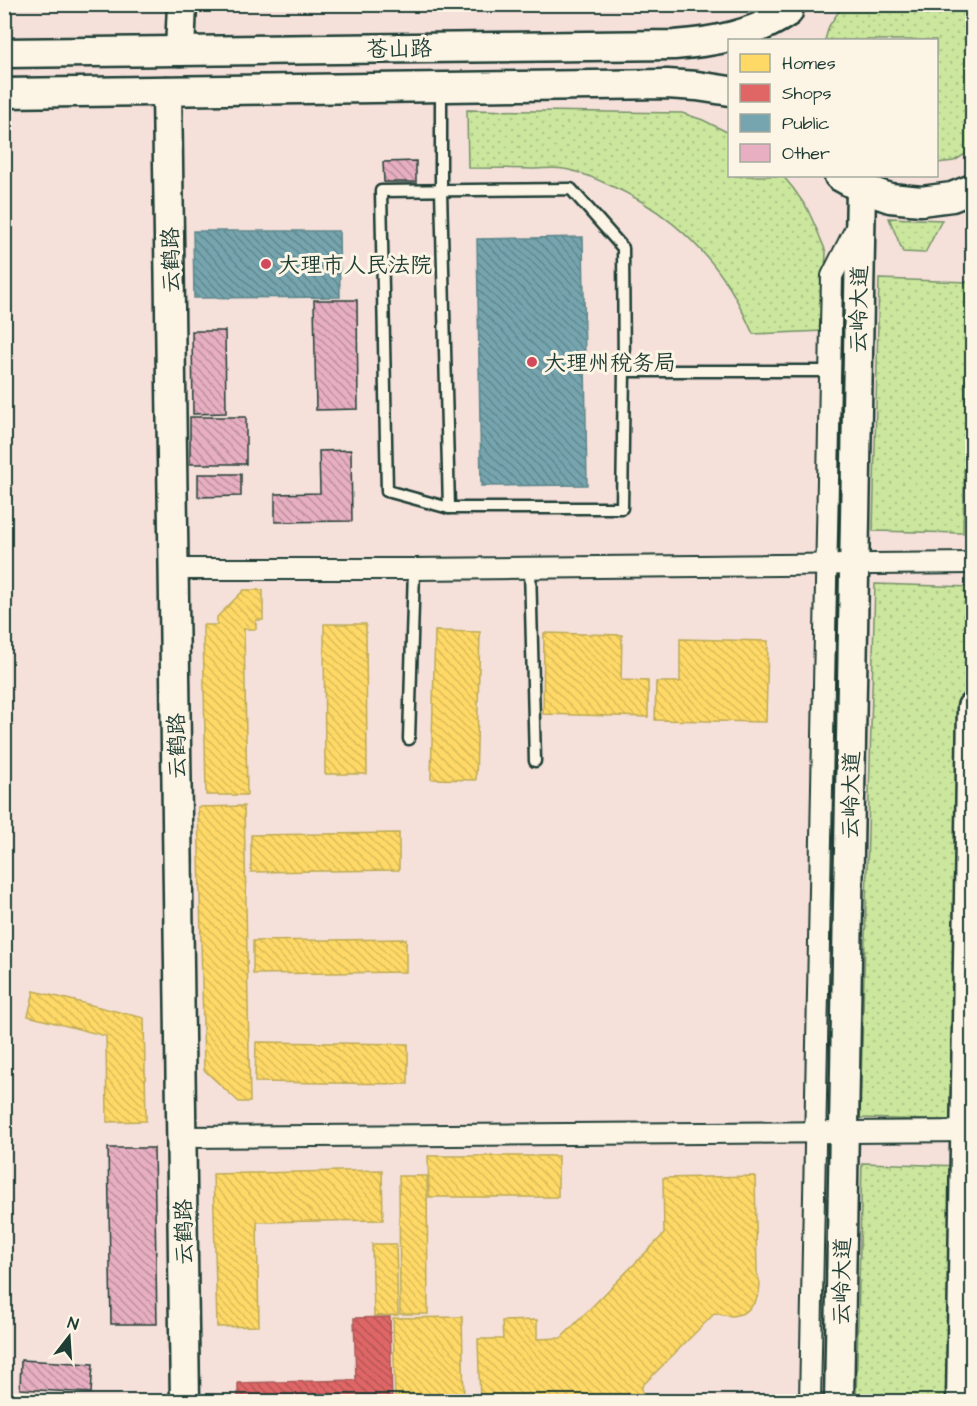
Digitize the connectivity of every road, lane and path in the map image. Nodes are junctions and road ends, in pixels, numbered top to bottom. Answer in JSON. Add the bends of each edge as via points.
{"nodes":[{"id":1,"x":182,"y":4,"type":"edge"},
{"id":2,"x":789,"y":8,"type":"edge"},
{"id":3,"x":782,"y":39,"type":"edge"},
{"id":4,"x":180,"y":51,"type":"junction"},
{"id":5,"x":4,"y":53,"type":"edge"},
{"id":6,"x":441,"y":86,"type":"junction"},
{"id":7,"x":167,"y":91,"type":"junction"},
{"id":8,"x":728,"y":91,"type":"edge"},
{"id":9,"x":4,"y":93,"type":"edge"},
{"id":10,"x":850,"y":182,"type":"edge"},
{"id":11,"x":972,"y":189,"type":"edge"},
{"id":12,"x":441,"y":190,"type":"junction"},
{"id":13,"x":860,"y":221,"type":"junction"},
{"id":14,"x":624,"y":371,"type":"junction"},
{"id":15,"x":830,"y":371,"type":"junction"},
{"id":16,"x":449,"y":508,"type":"junction"},
{"id":17,"x":972,"y":563,"type":"edge"},
{"id":18,"x":840,"y":565,"type":"junction"},
{"id":19,"x":530,"y":568,"type":"junction"},
{"id":20,"x":174,"y":569,"type":"junction"},
{"id":21,"x":414,"y":569,"type":"junction"},
{"id":22,"x":972,"y":707,"type":"edge"},
{"id":23,"x":409,"y":739,"type":"dead end"},
{"id":24,"x":535,"y":761,"type":"dead end"},
{"id":25,"x":969,"y":1131,"type":"edge"},
{"id":26,"x":843,"y":1132,"type":"junction"},
{"id":27,"x":816,"y":1133,"type":"junction"},
{"id":28,"x":182,"y":1137,"type":"junction"},
{"id":29,"x":185,"y":1401,"type":"edge"},
{"id":30,"x":810,"y":1401,"type":"edge"},
{"id":31,"x":838,"y":1401,"type":"edge"},
{"id":32,"x":961,"y":1401,"type":"edge"}],
"edges":[{"from":1,"to":4,"type":"street"},
{"from":2,"to":3,"type":"street"},
{"from":2,"to":4,"type":"street","name":"苍山路","via":[[768,24],[740,35],[674,45]]},
{"from":4,"to":5,"type":"street","name":"苍山路"},
{"from":6,"to":7,"type":"street","name":"苍山路"},
{"from":6,"to":8,"type":"street","name":"苍山路","via":[[675,84]]},
{"from":6,"to":12,"type":"lane"},
{"from":7,"to":9,"type":"street","name":"苍山路"},
{"from":7,"to":20,"type":"street","name":"云鹤路"},
{"from":10,"to":11,"type":"street","via":[[890,198],[921,201],[952,197]]},
{"from":10,"to":13,"type":"street","name":"云岭大道"},
{"from":12,"to":14,"type":"lane","via":[[571,189],[623,248]]},
{"from":12,"to":16,"type":"lane"},
{"from":12,"to":16,"type":"lane","via":[[381,191],[387,491]]},
{"from":13,"to":15,"type":"street","via":[[832,276]]},
{"from":13,"to":18,"type":"street","name":"云岭大道"},
{"from":14,"to":15,"type":"lane"},
{"from":14,"to":16,"type":"lane","via":[[622,508]]},
{"from":15,"to":18,"type":"street"},
{"from":17,"to":18,"type":"street"},
{"from":18,"to":19,"type":"street"},
{"from":18,"to":26,"type":"street","name":"云岭大道"},
{"from":18,"to":27,"type":"street"},
{"from":19,"to":21,"type":"street"},
{"from":19,"to":24,"type":"lane"},
{"from":20,"to":21,"type":"street"},
{"from":20,"to":28,"type":"street","name":"云鹤路"},
{"from":21,"to":23,"type":"lane"},
{"from":22,"to":25,"type":"street"},
{"from":25,"to":26,"type":"street"},
{"from":25,"to":32,"type":"street"},
{"from":26,"to":27,"type":"street"},
{"from":26,"to":31,"type":"street","name":"云岭大道"},
{"from":27,"to":28,"type":"street"},
{"from":27,"to":30,"type":"street"},
{"from":28,"to":29,"type":"street","name":"云鹤路"}]}
